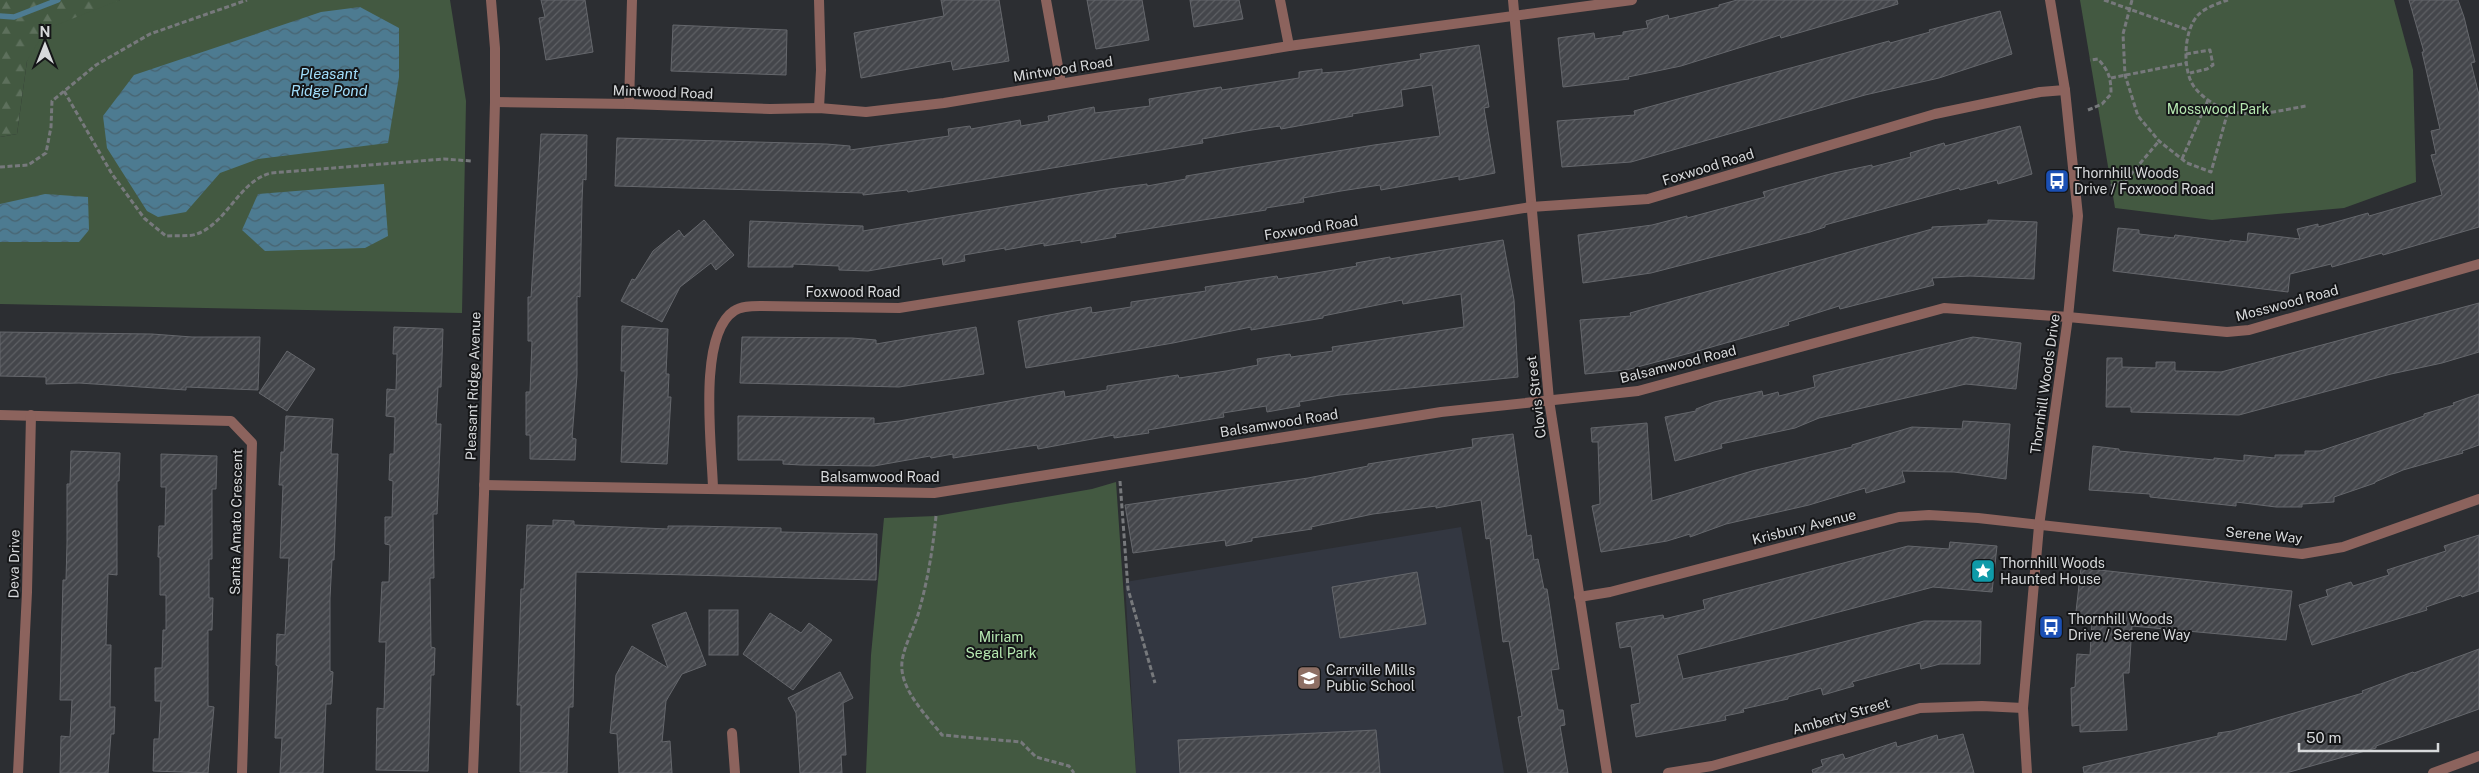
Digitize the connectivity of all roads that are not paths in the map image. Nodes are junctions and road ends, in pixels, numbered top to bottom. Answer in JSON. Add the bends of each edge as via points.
{"nodes":[{"id":1,"x":491,"y":0,"type":"edge"},
{"id":2,"x":632,"y":0,"type":"edge"},
{"id":3,"x":819,"y":0,"type":"edge"},
{"id":4,"x":1046,"y":0,"type":"edge"},
{"id":5,"x":1280,"y":0,"type":"edge"},
{"id":6,"x":1513,"y":0,"type":"edge"},
{"id":7,"x":1632,"y":0,"type":"edge"},
{"id":8,"x":2050,"y":0,"type":"edge"},
{"id":9,"x":1515,"y":16,"type":"junction"},
{"id":10,"x":1289,"y":46,"type":"junction"},
{"id":11,"x":1061,"y":83,"type":"junction"},
{"id":12,"x":2065,"y":90,"type":"junction"},
{"id":13,"x":495,"y":102,"type":"junction"},
{"id":14,"x":629,"y":104,"type":"junction"},
{"id":15,"x":819,"y":108,"type":"junction"},
{"id":16,"x":1530,"y":207,"type":"junction"},
{"id":17,"x":2479,"y":264,"type":"edge"},
{"id":18,"x":2068,"y":317,"type":"junction"},
{"id":19,"x":1549,"y":400,"type":"junction"},
{"id":20,"x":0,"y":415,"type":"edge"},
{"id":21,"x":31,"y":415,"type":"junction"},
{"id":22,"x":484,"y":484,"type":"junction"},
{"id":23,"x":712,"y":488,"type":"junction"},
{"id":24,"x":2479,"y":499,"type":"edge"},
{"id":25,"x":2039,"y":526,"type":"junction"},
{"id":26,"x":1579,"y":597,"type":"junction"},
{"id":27,"x":2024,"y":708,"type":"junction"},
{"id":28,"x":732,"y":733,"type":"dead end"},
{"id":29,"x":2479,"y":756,"type":"edge"},
{"id":30,"x":18,"y":773,"type":"edge"},
{"id":31,"x":242,"y":773,"type":"edge"},
{"id":32,"x":473,"y":773,"type":"edge"},
{"id":33,"x":736,"y":773,"type":"edge"},
{"id":34,"x":1607,"y":773,"type":"edge"},
{"id":35,"x":1668,"y":773,"type":"edge"},
{"id":36,"x":2027,"y":773,"type":"edge"},
{"id":37,"x":2433,"y":773,"type":"edge"}],
"edges":[{"from":1,"to":13,"type":"street","name":"Pleasant Ridge Avenue"},
{"from":2,"to":14,"type":"street"},
{"from":3,"to":15,"type":"street"},
{"from":4,"to":11,"type":"street"},
{"from":5,"to":10,"type":"street"},
{"from":6,"to":9,"type":"street","name":"Clovis Street"},
{"from":7,"to":9,"type":"street","name":"Mintwood Road"},
{"from":8,"to":12,"type":"street","name":"Thornhill Woods Drive"},
{"from":9,"to":10,"type":"street","name":"Mintwood Road"},
{"from":9,"to":16,"type":"street","name":"Clovis Street"},
{"from":10,"to":11,"type":"street","name":"Mintwood Road"},
{"from":11,"to":15,"type":"street","name":"Mintwood Road","via":[[875,111]]},
{"from":12,"to":16,"type":"street","name":"Foxwood Road","via":[[2040,92],[1935,114],[1648,199]]},
{"from":12,"to":18,"type":"street","name":"Thornhill Woods Drive","via":[[2078,216]]},
{"from":13,"to":14,"type":"street","name":"Mintwood Road"},
{"from":13,"to":22,"type":"street","name":"Pleasant Ridge Avenue"},
{"from":14,"to":15,"type":"street","name":"Mintwood Road"},
{"from":16,"to":19,"type":"street","name":"Clovis Street"},
{"from":16,"to":23,"type":"street","name":"Foxwood Road","via":[[899,308],[740,308],[722,323],[712,354]]},
{"from":17,"to":18,"type":"street","name":"Mosswood Road","via":[[2249,330],[2227,332]]},
{"from":18,"to":19,"type":"street","name":"Balsamwood Road","via":[[1944,308],[1638,391]]},
{"from":18,"to":25,"type":"street","name":"Thornhill Woods Drive"},
{"from":19,"to":23,"type":"street","name":"Balsamwood Road","via":[[1441,412],[934,492]]},
{"from":19,"to":26,"type":"street","name":"Clovis Street"},
{"from":20,"to":21,"type":"street","name":"Santa Amato Crescent"},
{"from":21,"to":30,"type":"street","name":"Deva Drive"},
{"from":21,"to":31,"type":"street","name":"Santa Amato Crescent","via":[[231,421],[252,443]]},
{"from":22,"to":23,"type":"street","name":"Balsamwood Road"},
{"from":22,"to":32,"type":"street","name":"Pleasant Ridge Avenue"},
{"from":24,"to":25,"type":"street","name":"Serene Way","via":[[2342,547],[2302,554]]},
{"from":25,"to":26,"type":"street","name":"Krisbury Avenue","via":[[1978,518],[1899,517],[1610,592]]},
{"from":25,"to":27,"type":"street","name":"Thornhill Woods Drive"},
{"from":26,"to":34,"type":"street","name":"Clovis Street"},
{"from":27,"to":35,"type":"street","name":"Amberty Street","via":[[1920,708],[1712,766]]},
{"from":27,"to":36,"type":"street","name":"Thornhill Woods Drive"},
{"from":28,"to":33,"type":"street"},
{"from":29,"to":37,"type":"street"}]}
